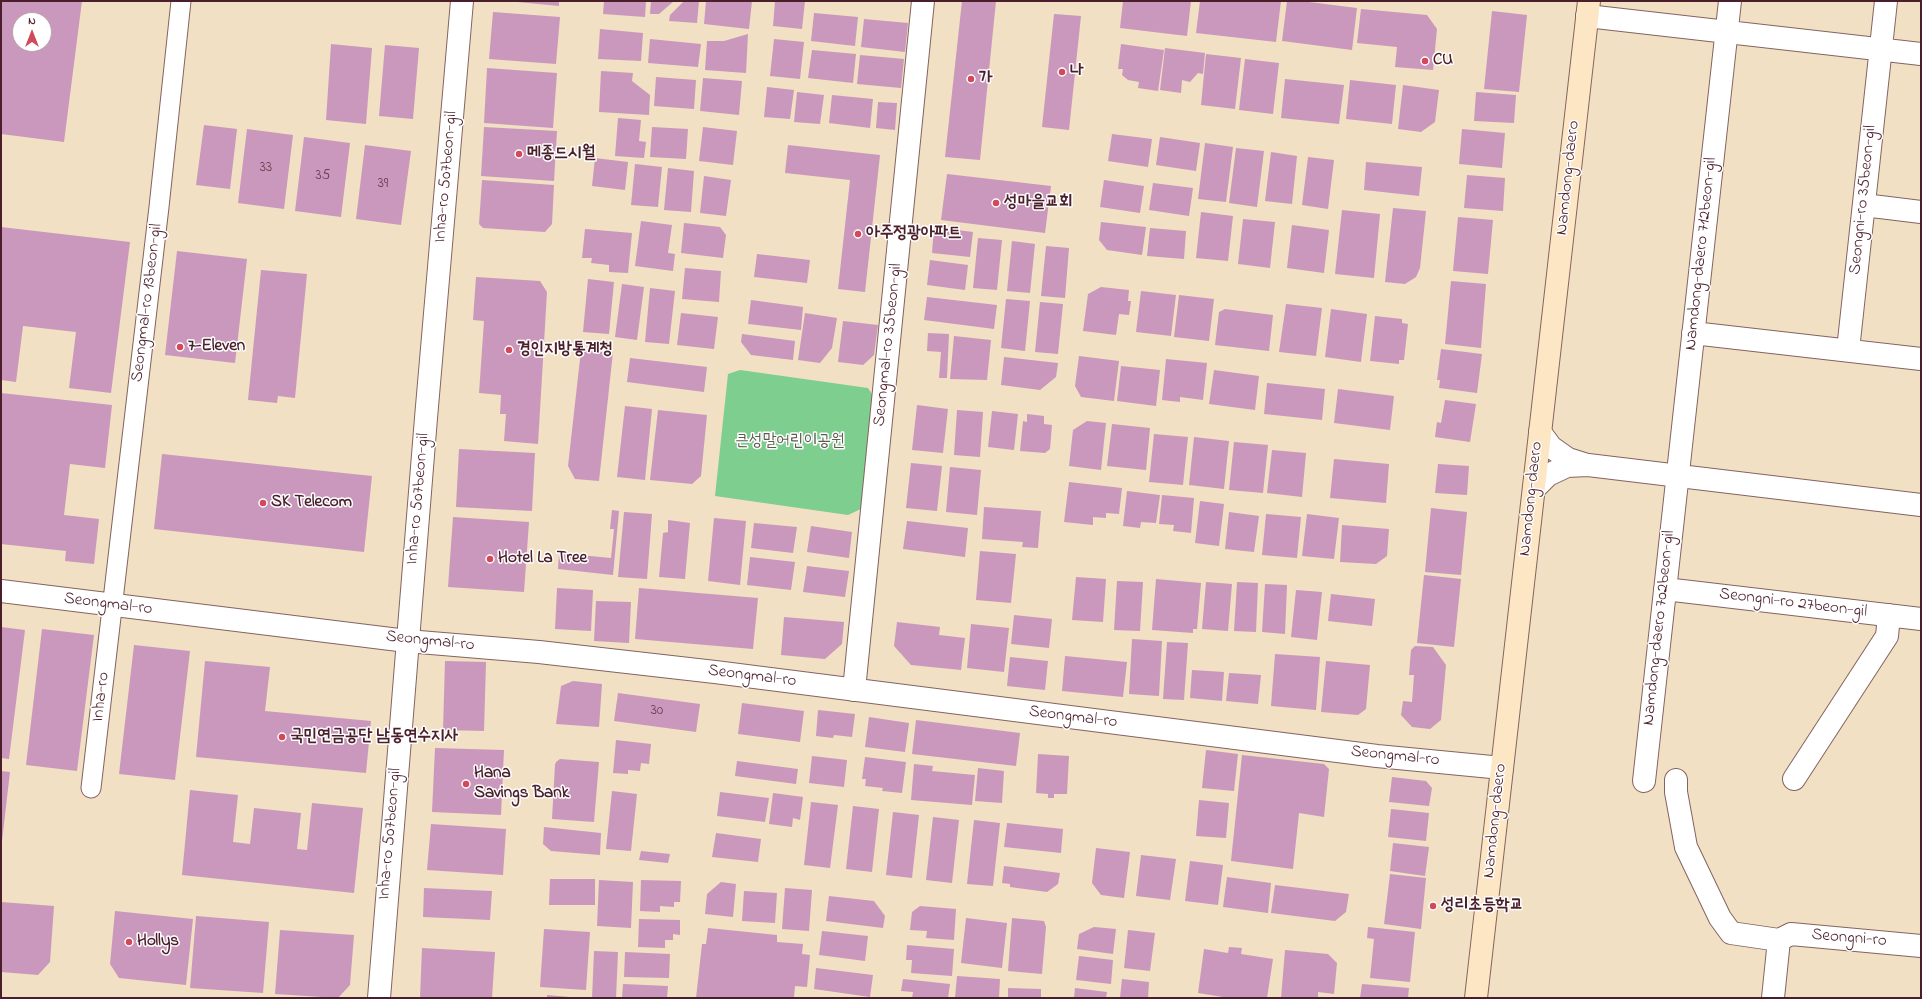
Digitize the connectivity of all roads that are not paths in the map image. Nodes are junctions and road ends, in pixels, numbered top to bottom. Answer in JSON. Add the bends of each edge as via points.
{"nodes":[{"id":1,"x":181,"y":1,"type":"edge"},
{"id":2,"x":462,"y":1,"type":"edge"},
{"id":3,"x":923,"y":1,"type":"edge"},
{"id":4,"x":1730,"y":1,"type":"edge"},
{"id":5,"x":1886,"y":1,"type":"edge"},
{"id":6,"x":1588,"y":9,"type":"edge"},
{"id":7,"x":1726,"y":32,"type":"junction"},
{"id":8,"x":1880,"y":50,"type":"junction"},
{"id":9,"x":1921,"y":54,"type":"edge"},
{"id":10,"x":1864,"y":205,"type":"junction"},
{"id":11,"x":1921,"y":212,"type":"edge"},
{"id":12,"x":1693,"y":333,"type":"junction"},
{"id":13,"x":1848,"y":350,"type":"junction"},
{"id":14,"x":1921,"y":358,"type":"edge"},
{"id":15,"x":1540,"y":432,"type":"junction"},
{"id":16,"x":1588,"y":465,"type":"junction"},
{"id":17,"x":1677,"y":476,"type":"junction"},
{"id":18,"x":1534,"y":489,"type":"junction"},
{"id":19,"x":1921,"y":505,"type":"edge"},
{"id":20,"x":1665,"y":589,"type":"junction"},
{"id":21,"x":1,"y":592,"type":"edge"},
{"id":22,"x":113,"y":605,"type":"junction"},
{"id":23,"x":1889,"y":615,"type":"junction"},
{"id":24,"x":1921,"y":619,"type":"edge"},
{"id":25,"x":408,"y":641,"type":"junction"},
{"id":26,"x":854,"y":690,"type":"junction"},
{"id":27,"x":1502,"y":768,"type":"junction"},
{"id":28,"x":1794,"y":779,"type":"dead end"},
{"id":29,"x":1644,"y":780,"type":"dead end"},
{"id":30,"x":1676,"y":780,"type":"dead end"},
{"id":31,"x":91,"y":788,"type":"dead end"},
{"id":32,"x":1779,"y":940,"type":"junction"},
{"id":33,"x":1921,"y":946,"type":"edge"},
{"id":34,"x":380,"y":998,"type":"edge"},
{"id":35,"x":1476,"y":998,"type":"edge"},
{"id":36,"x":1773,"y":998,"type":"edge"}],
"edges":[{"from":1,"to":22,"type":"street","name":"Seongmal-ro 13beon-gil"},
{"from":2,"to":25,"type":"street","name":"Inha-ro 507beon-gil"},
{"from":3,"to":26,"type":"street","name":"Seongmal-ro 35beon-gil"},
{"from":4,"to":7,"type":"street","name":"Namdong-daero 712beon-gil"},
{"from":5,"to":8,"type":"street","name":"Seongni-ro 35beon-gil"},
{"from":6,"to":7,"type":"street"},
{"from":6,"to":15,"type":"main road","name":"Namdong-daero"},
{"from":7,"to":8,"type":"street"},
{"from":7,"to":12,"type":"street","name":"Namdong-daero 712beon-gil"},
{"from":8,"to":9,"type":"street"},
{"from":8,"to":10,"type":"street","name":"Seongni-ro 35beon-gil"},
{"from":10,"to":11,"type":"street"},
{"from":10,"to":13,"type":"street","name":"Seongni-ro 35beon-gil"},
{"from":12,"to":13,"type":"street"},
{"from":12,"to":17,"type":"street","name":"Namdong-daero 712beon-gil"},
{"from":13,"to":14,"type":"street"},
{"from":15,"to":16,"type":"street","via":[[1551,448],[1568,459]]},
{"from":15,"to":18,"type":"main road","name":"Namdong-daero"},
{"from":16,"to":17,"type":"street"},
{"from":16,"to":18,"type":"street","via":[[1567,466],[1548,475]]},
{"from":17,"to":19,"type":"street"},
{"from":17,"to":20,"type":"street","name":"Namdong-daero 702beon-gil"},
{"from":18,"to":27,"type":"main road","name":"Namdong-daero"},
{"from":20,"to":23,"type":"street","name":"Seongni-ro 27beon-gil"},
{"from":20,"to":29,"type":"street","name":"Namdong-daero 702beon-gil"},
{"from":21,"to":22,"type":"street","name":"Seongmal-ro"},
{"from":22,"to":25,"type":"street","name":"Seongmal-ro"},
{"from":22,"to":31,"type":"street","name":"Inha-ro"},
{"from":23,"to":24,"type":"street","name":"Seongni-ro 27beon-gil"},
{"from":23,"to":28,"type":"street","via":[[1887,636]]},
{"from":25,"to":26,"type":"street","name":"Seongmal-ro","via":[[608,660]]},
{"from":25,"to":34,"type":"street","name":"Inha-ro 507beon-gil"},
{"from":26,"to":27,"type":"street","name":"Seongmal-ro","via":[[1377,756]]},
{"from":27,"to":35,"type":"main road","name":"Namdong-daero"},
{"from":30,"to":32,"type":"street","via":[[1686,847],[1720,918],[1731,933]]},
{"from":32,"to":33,"type":"street","name":"Seongni-ro","via":[[1791,934]]},
{"from":32,"to":36,"type":"street"}]}
